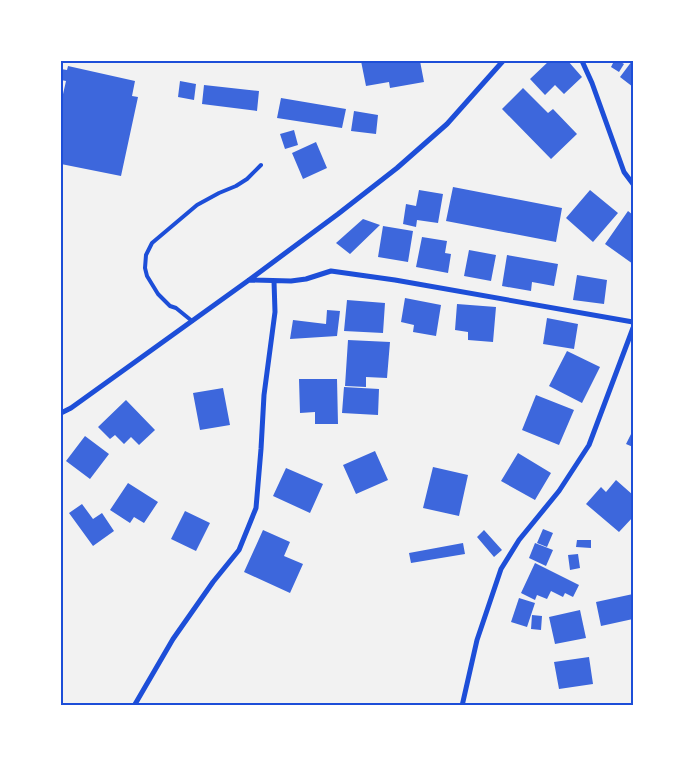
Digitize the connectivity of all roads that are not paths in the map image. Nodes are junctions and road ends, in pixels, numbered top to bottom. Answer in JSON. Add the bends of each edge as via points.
{"nodes":[{"id":1,"x":503,"y":61,"type":"edge"},
{"id":2,"x":582,"y":61,"type":"edge"},
{"id":3,"x":261,"y":165,"type":"dead end"},
{"id":4,"x":633,"y":184,"type":"edge"},
{"id":5,"x":249,"y":280,"type":"junction"},
{"id":6,"x":274,"y":281,"type":"junction"},
{"id":7,"x":192,"y":321,"type":"junction"},
{"id":8,"x":633,"y":322,"type":"edge"},
{"id":9,"x":633,"y":328,"type":"edge"},
{"id":10,"x":61,"y":413,"type":"edge"},
{"id":11,"x":134,"y":706,"type":"edge"},
{"id":12,"x":462,"y":706,"type":"edge"}],
"edges":[{"from":1,"to":5,"type":"street","via":[[448,124],[397,168]]},
{"from":2,"to":4,"type":"street","via":[[624,172]]},
{"from":3,"to":7,"type":"lane","via":[[236,186],[197,205],[152,243],[146,255],[147,276],[158,294]]},
{"from":5,"to":6,"type":"street"},
{"from":5,"to":7,"type":"street"},
{"from":6,"to":8,"type":"street","via":[[306,279],[331,271]]},
{"from":6,"to":11,"type":"street","via":[[275,312],[264,395],[256,508],[239,550],[173,639]]},
{"from":7,"to":10,"type":"street"},
{"from":9,"to":12,"type":"street","via":[[589,445],[501,569],[477,640]]}]}
